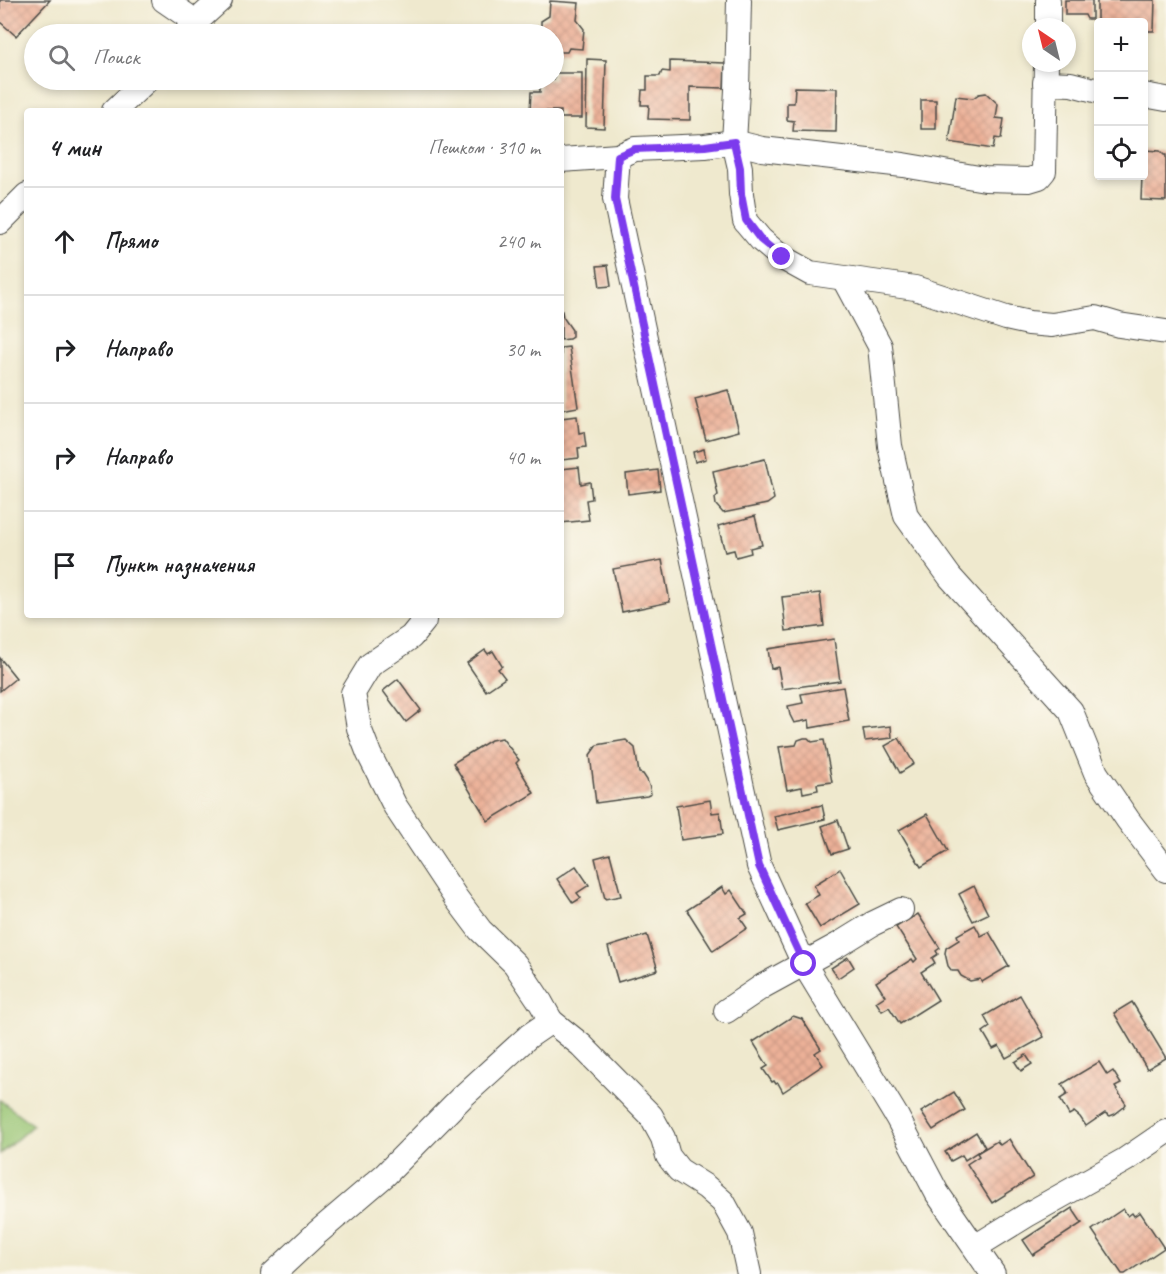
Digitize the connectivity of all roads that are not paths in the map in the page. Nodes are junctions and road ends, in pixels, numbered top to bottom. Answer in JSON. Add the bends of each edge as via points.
{"nodes":[{"id":1,"x":164,"y":0,"type":"edge"},
{"id":2,"x":220,"y":0,"type":"edge"},
{"id":3,"x":739,"y":0,"type":"edge"},
{"id":4,"x":1048,"y":0,"type":"edge"},
{"id":5,"x":1048,"y":18,"type":"edge"},
{"id":6,"x":186,"y":24,"type":"edge"},
{"id":7,"x":194,"y":24,"type":"edge"},
{"id":8,"x":1046,"y":73,"type":"edge"},
{"id":9,"x":136,"y":90,"type":"edge"},
{"id":10,"x":1094,"y":90,"type":"edge"},
{"id":11,"x":1148,"y":96,"type":"edge"},
{"id":12,"x":1166,"y":99,"type":"edge"},
{"id":13,"x":117,"y":108,"type":"edge"},
{"id":14,"x":734,"y":142,"type":"junction"},
{"id":15,"x":618,"y":156,"type":"junction"},
{"id":16,"x":564,"y":160,"type":"edge"},
{"id":17,"x":24,"y":198,"type":"edge"},
{"id":18,"x":0,"y":222,"type":"edge"},
{"id":19,"x":844,"y":279,"type":"junction"},
{"id":20,"x":1166,"y":332,"type":"edge"},
{"id":21,"x":424,"y":618,"type":"edge"},
{"id":22,"x":1166,"y":870,"type":"edge"},
{"id":23,"x":901,"y":910,"type":"dead end"},
{"id":24,"x":804,"y":964,"type":"junction"},
{"id":25,"x":726,"y":1011,"type":"dead end"},
{"id":26,"x":551,"y":1021,"type":"junction"},
{"id":27,"x":1166,"y":1132,"type":"edge"},
{"id":28,"x":975,"y":1247,"type":"junction"},
{"id":29,"x":273,"y":1274,"type":"edge"},
{"id":30,"x":749,"y":1274,"type":"edge"},
{"id":31,"x":993,"y":1274,"type":"edge"}],
"edges":[{"from":1,"to":6,"type":"street"},
{"from":2,"to":7,"type":"street"},
{"from":3,"to":14,"type":"street"},
{"from":4,"to":5,"type":"street"},
{"from":8,"to":10,"type":"street"},
{"from":8,"to":14,"type":"street","via":[[1044,171],[1040,177],[1029,180],[985,179]]},
{"from":9,"to":13,"type":"street"},
{"from":11,"to":12,"type":"street"},
{"from":14,"to":15,"type":"street","via":[[635,149]]},
{"from":14,"to":19,"type":"street","via":[[746,220],[761,240],[810,273]]},
{"from":15,"to":16,"type":"street"},
{"from":15,"to":24,"type":"street","via":[[615,199],[759,866]]},
{"from":17,"to":18,"type":"street"},
{"from":19,"to":20,"type":"street","via":[[915,288],[1029,323],[1052,325],[1095,318]]},
{"from":19,"to":22,"type":"street","via":[[880,346],[890,446],[906,516],[950,577],[1071,711],[1096,773]]},
{"from":21,"to":26,"type":"street","via":[[411,637],[370,665],[353,693],[359,728],[395,806],[456,898],[480,930],[515,964]]},
{"from":23,"to":24,"type":"street"},
{"from":24,"to":25,"type":"street"},
{"from":24,"to":28,"type":"street","via":[[897,1117],[937,1193]]},
{"from":26,"to":29,"type":"street","via":[[529,1036],[385,1175]]},
{"from":26,"to":30,"type":"street","via":[[651,1116],[668,1156],[679,1170],[723,1202],[740,1233]]},
{"from":27,"to":28,"type":"street"},
{"from":28,"to":31,"type":"street"}]}
